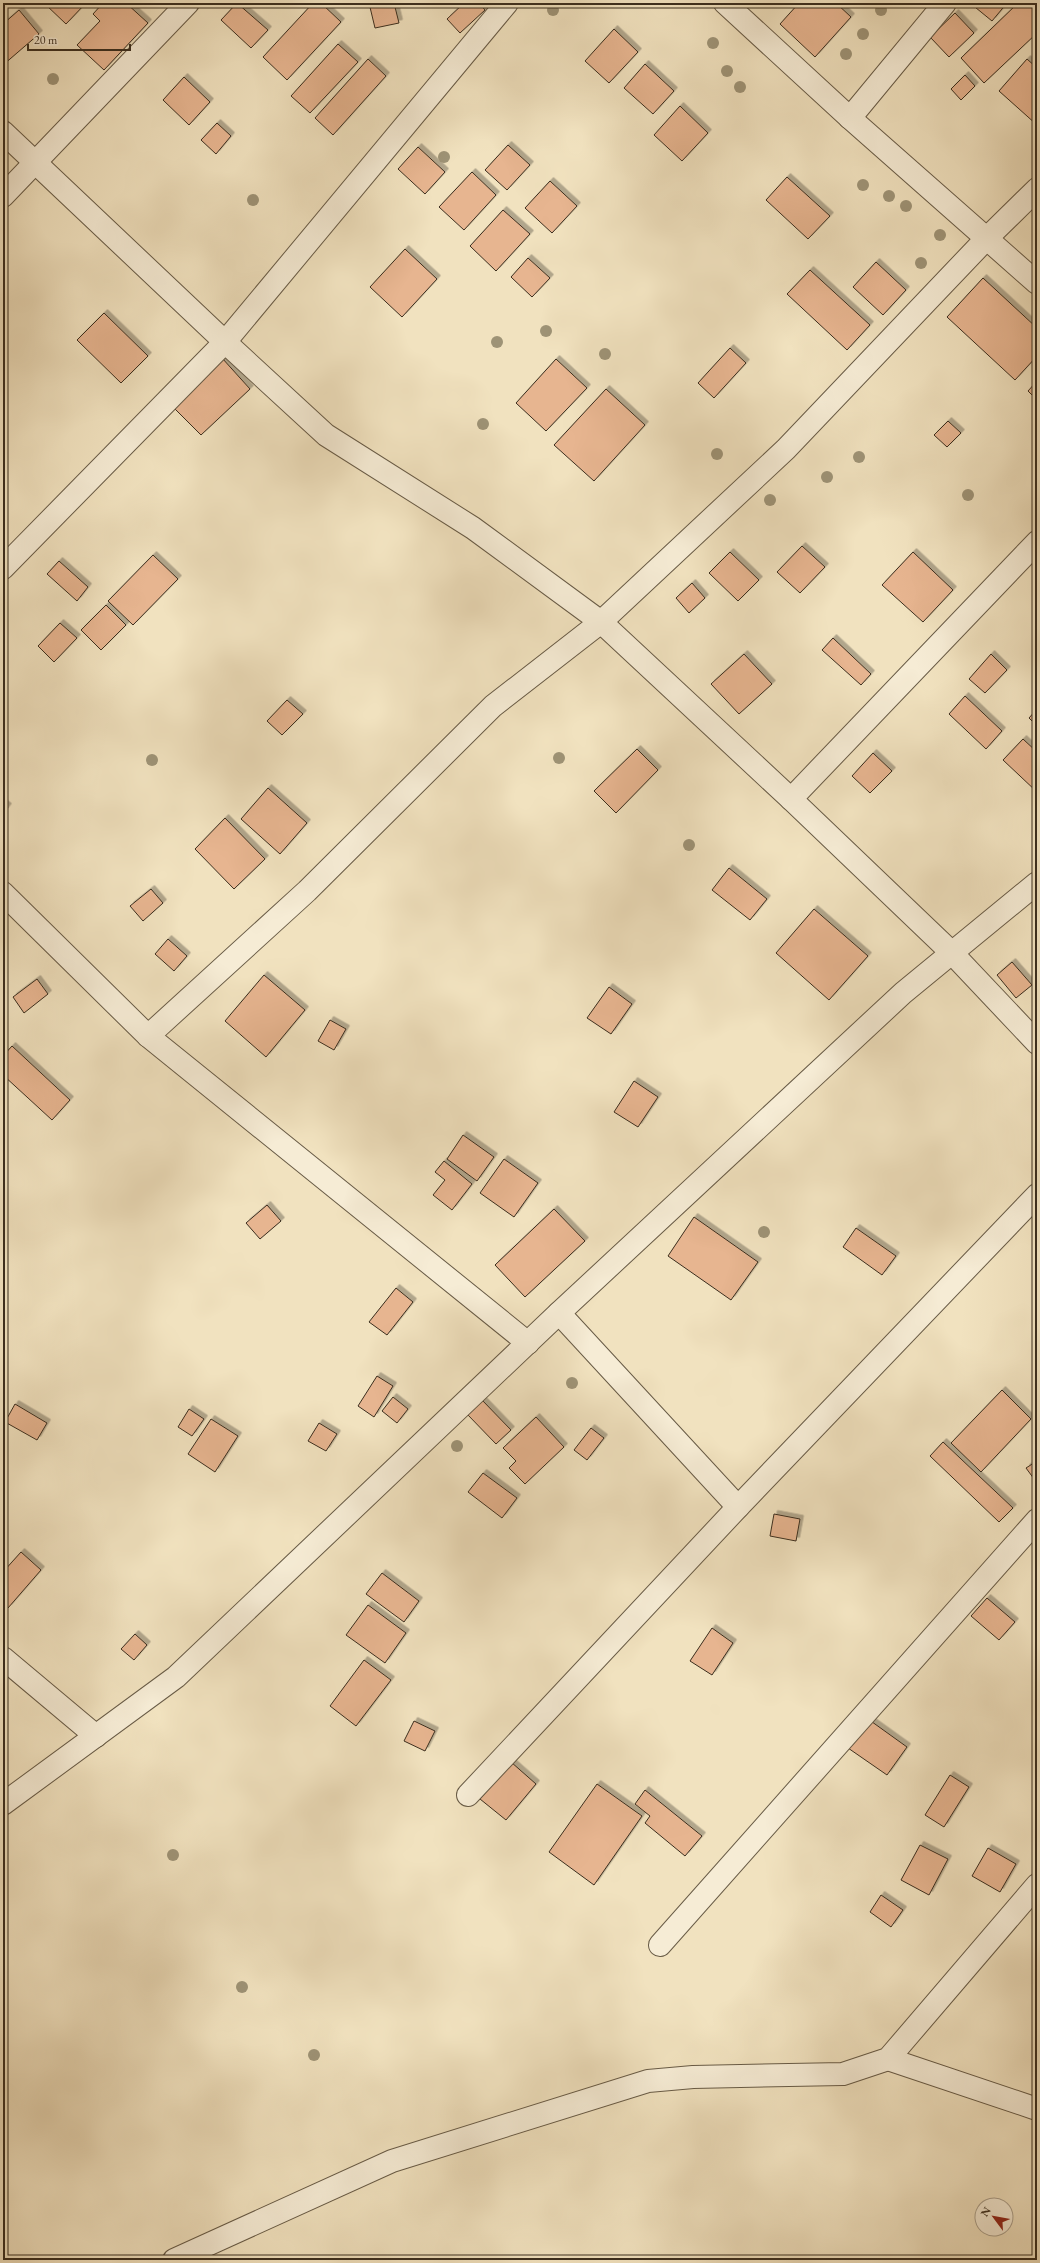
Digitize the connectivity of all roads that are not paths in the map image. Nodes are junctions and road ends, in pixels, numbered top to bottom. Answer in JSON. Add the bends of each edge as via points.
{"nodes":[{"id":1,"x":188,"y":3,"type":"edge"},
{"id":2,"x":507,"y":3,"type":"edge"},
{"id":3,"x":725,"y":3,"type":"edge"},
{"id":4,"x":945,"y":3,"type":"edge"},
{"id":5,"x":850,"y":118,"type":"junction"},
{"id":6,"x":3,"y":132,"type":"edge"},
{"id":7,"x":34,"y":163,"type":"junction"},
{"id":8,"x":1037,"y":189,"type":"edge"},
{"id":9,"x":3,"y":196,"type":"edge"},
{"id":10,"x":986,"y":239,"type":"junction"},
{"id":11,"x":1037,"y":283,"type":"edge"},
{"id":12,"x":225,"y":342,"type":"junction"},
{"id":13,"x":1037,"y":542,"type":"edge"},
{"id":14,"x":3,"y":568,"type":"edge"},
{"id":15,"x":601,"y":622,"type":"junction"},
{"id":16,"x":791,"y":799,"type":"junction"},
{"id":17,"x":1037,"y":883,"type":"edge"},
{"id":18,"x":3,"y":893,"type":"edge"},
{"id":19,"x":952,"y":953,"type":"junction"},
{"id":20,"x":148,"y":1036,"type":"junction"},
{"id":21,"x":1037,"y":1043,"type":"edge"},
{"id":22,"x":1037,"y":1195,"type":"edge"},
{"id":23,"x":558,"y":1314,"type":"junction"},
{"id":24,"x":528,"y":1343,"type":"junction"},
{"id":25,"x":738,"y":1506,"type":"junction"},
{"id":26,"x":1037,"y":1520,"type":"edge"},
{"id":27,"x":3,"y":1658,"type":"edge"},
{"id":28,"x":96,"y":1736,"type":"junction"},
{"id":29,"x":468,"y":1795,"type":"dead end"},
{"id":30,"x":3,"y":1804,"type":"edge"},
{"id":31,"x":1037,"y":1885,"type":"edge"},
{"id":32,"x":660,"y":1945,"type":"dead end"},
{"id":33,"x":888,"y":2059,"type":"junction"},
{"id":34,"x":1037,"y":2109,"type":"edge"},
{"id":35,"x":174,"y":2260,"type":"edge"}],
"edges":[{"from":1,"to":7,"type":"street"},
{"from":2,"to":12,"type":"street"},
{"from":3,"to":5,"type":"street"},
{"from":4,"to":5,"type":"street"},
{"from":5,"to":10,"type":"street"},
{"from":6,"to":7,"type":"street"},
{"from":7,"to":9,"type":"street"},
{"from":7,"to":12,"type":"street"},
{"from":8,"to":10,"type":"street"},
{"from":10,"to":11,"type":"street"},
{"from":10,"to":15,"type":"street","via":[[786,449]]},
{"from":12,"to":14,"type":"street"},
{"from":12,"to":15,"type":"street","via":[[326,435],[473,528]]},
{"from":13,"to":16,"type":"street"},
{"from":15,"to":16,"type":"street"},
{"from":15,"to":20,"type":"street","via":[[493,706],[307,891]]},
{"from":16,"to":19,"type":"street"},
{"from":17,"to":19,"type":"street"},
{"from":18,"to":20,"type":"street"},
{"from":19,"to":21,"type":"street"},
{"from":19,"to":23,"type":"street","via":[[903,994]]},
{"from":20,"to":24,"type":"street"},
{"from":22,"to":25,"type":"street"},
{"from":23,"to":24,"type":"street"},
{"from":23,"to":25,"type":"street"},
{"from":24,"to":28,"type":"street","via":[[176,1677]]},
{"from":25,"to":29,"type":"street"},
{"from":26,"to":32,"type":"street"},
{"from":27,"to":28,"type":"street"},
{"from":28,"to":30,"type":"street"},
{"from":31,"to":33,"type":"street"},
{"from":33,"to":34,"type":"street"},
{"from":33,"to":35,"type":"street","via":[[843,2074],[693,2077],[648,2081],[392,2162]]}]}
